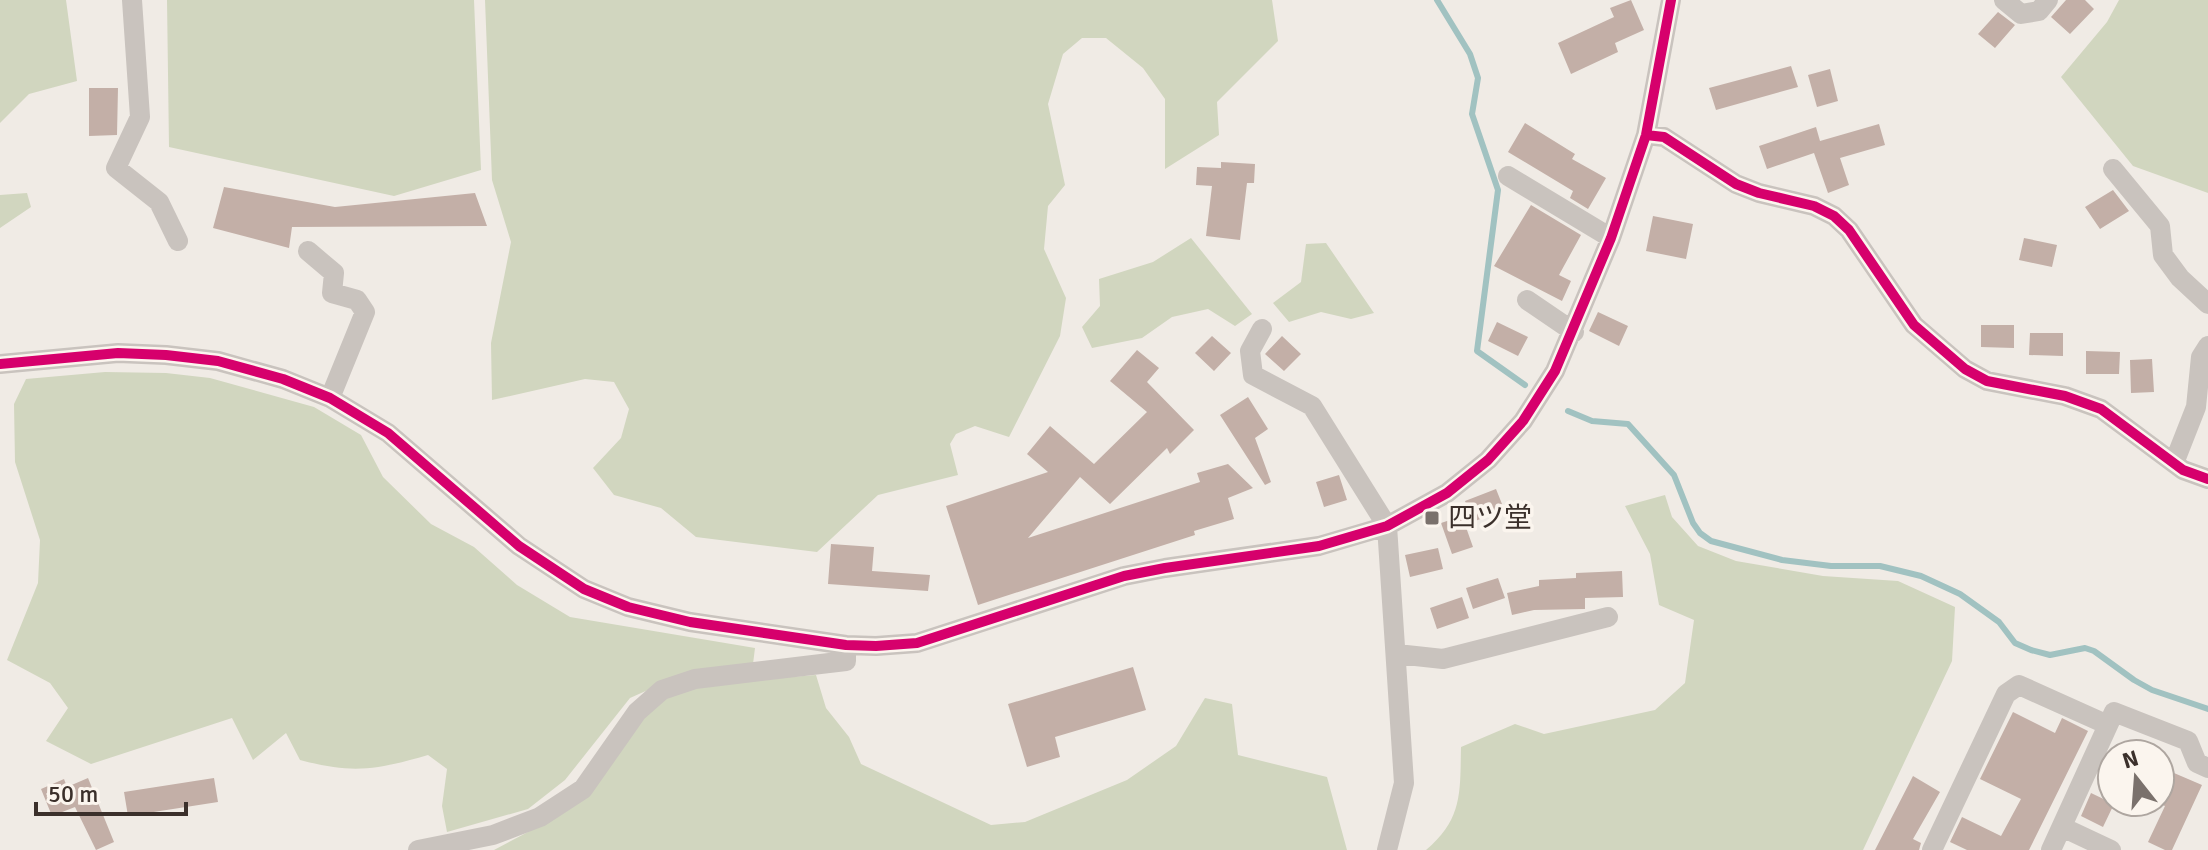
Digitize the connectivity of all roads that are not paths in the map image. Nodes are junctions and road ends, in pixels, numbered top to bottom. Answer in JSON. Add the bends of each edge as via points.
{"nodes":[{"id":1,"x":132,"y":0,"type":"edge"},
{"id":2,"x":1671,"y":0,"type":"edge"},
{"id":3,"x":2004,"y":0,"type":"edge"},
{"id":4,"x":2048,"y":0,"type":"edge"},
{"id":5,"x":1646,"y":135,"type":"junction"},
{"id":6,"x":2113,"y":169,"type":"dead end"},
{"id":7,"x":1508,"y":176,"type":"dead end"},
{"id":8,"x":1611,"y":238,"type":"junction"},
{"id":9,"x":178,"y":241,"type":"dead end"},
{"id":10,"x":308,"y":251,"type":"dead end"},
{"id":11,"x":1527,"y":300,"type":"dead end"},
{"id":12,"x":2208,"y":304,"type":"edge"},
{"id":13,"x":1262,"y":329,"type":"dead end"},
{"id":14,"x":1574,"y":332,"type":"junction"},
{"id":15,"x":2208,"y":346,"type":"edge"},
{"id":16,"x":0,"y":364,"type":"edge"},
{"id":17,"x":330,"y":398,"type":"junction"},
{"id":18,"x":2174,"y":463,"type":"junction"},
{"id":19,"x":2208,"y":479,"type":"edge"},
{"id":20,"x":1387,"y":526,"type":"junction"},
{"id":21,"x":1608,"y":617,"type":"dead end"},
{"id":22,"x":846,"y":645,"type":"junction"},
{"id":23,"x":1397,"y":654,"type":"junction"},
{"id":24,"x":2108,"y":725,"type":"junction"},
{"id":25,"x":2208,"y":768,"type":"edge"},
{"id":26,"x":2062,"y":827,"type":"junction"},
{"id":27,"x":418,"y":850,"type":"edge"},
{"id":28,"x":1387,"y":850,"type":"edge"},
{"id":29,"x":1932,"y":850,"type":"edge"},
{"id":30,"x":2051,"y":850,"type":"edge"},
{"id":31,"x":2111,"y":850,"type":"edge"}],
"edges":[{"from":1,"to":9,"type":"street","via":[[140,117],[116,168],[159,202]]},
{"from":2,"to":5,"type":"street"},
{"from":3,"to":4,"type":"street","via":[[2021,14],[2039,11]]},
{"from":5,"to":8,"type":"street"},
{"from":5,"to":18,"type":"street","via":[[1664,137],[1736,184],[1834,216],[1914,325],[1965,369],[1987,381],[2065,396],[2101,409]]},
{"from":6,"to":12,"type":"street","via":[[2160,226],[2163,255]]},
{"from":7,"to":8,"type":"street"},
{"from":8,"to":14,"type":"street"},
{"from":10,"to":17,"type":"street","via":[[334,273],[332,293],[357,300],[365,312]]},
{"from":11,"to":14,"type":"street"},
{"from":13,"to":20,"type":"street","via":[[1250,351],[1253,375],[1312,406]]},
{"from":14,"to":20,"type":"street","via":[[1523,421],[1488,460],[1447,493]]},
{"from":15,"to":18,"type":"street","via":[[2201,357],[2196,407]]},
{"from":16,"to":17,"type":"street","via":[[118,353],[166,355],[218,361]]},
{"from":17,"to":22,"type":"street","via":[[388,433],[519,546],[584,589],[628,607],[690,622]]},
{"from":18,"to":19,"type":"street"},
{"from":20,"to":22,"type":"street","via":[[1319,546],[1124,576],[917,643]]},
{"from":20,"to":23,"type":"street"},
{"from":21,"to":23,"type":"street","via":[[1443,659]]},
{"from":22,"to":27,"type":"street","via":[[846,661],[695,679],[662,690],[637,712],[583,789],[540,817],[493,835]]},
{"from":23,"to":28,"type":"street","via":[[1404,783]]},
{"from":24,"to":25,"type":"street","via":[[2114,712],[2188,741],[2197,763]]},
{"from":24,"to":26,"type":"street"},
{"from":24,"to":29,"type":"street","via":[[2019,685],[2006,694]]},
{"from":26,"to":30,"type":"street"},
{"from":26,"to":31,"type":"street"}]}
